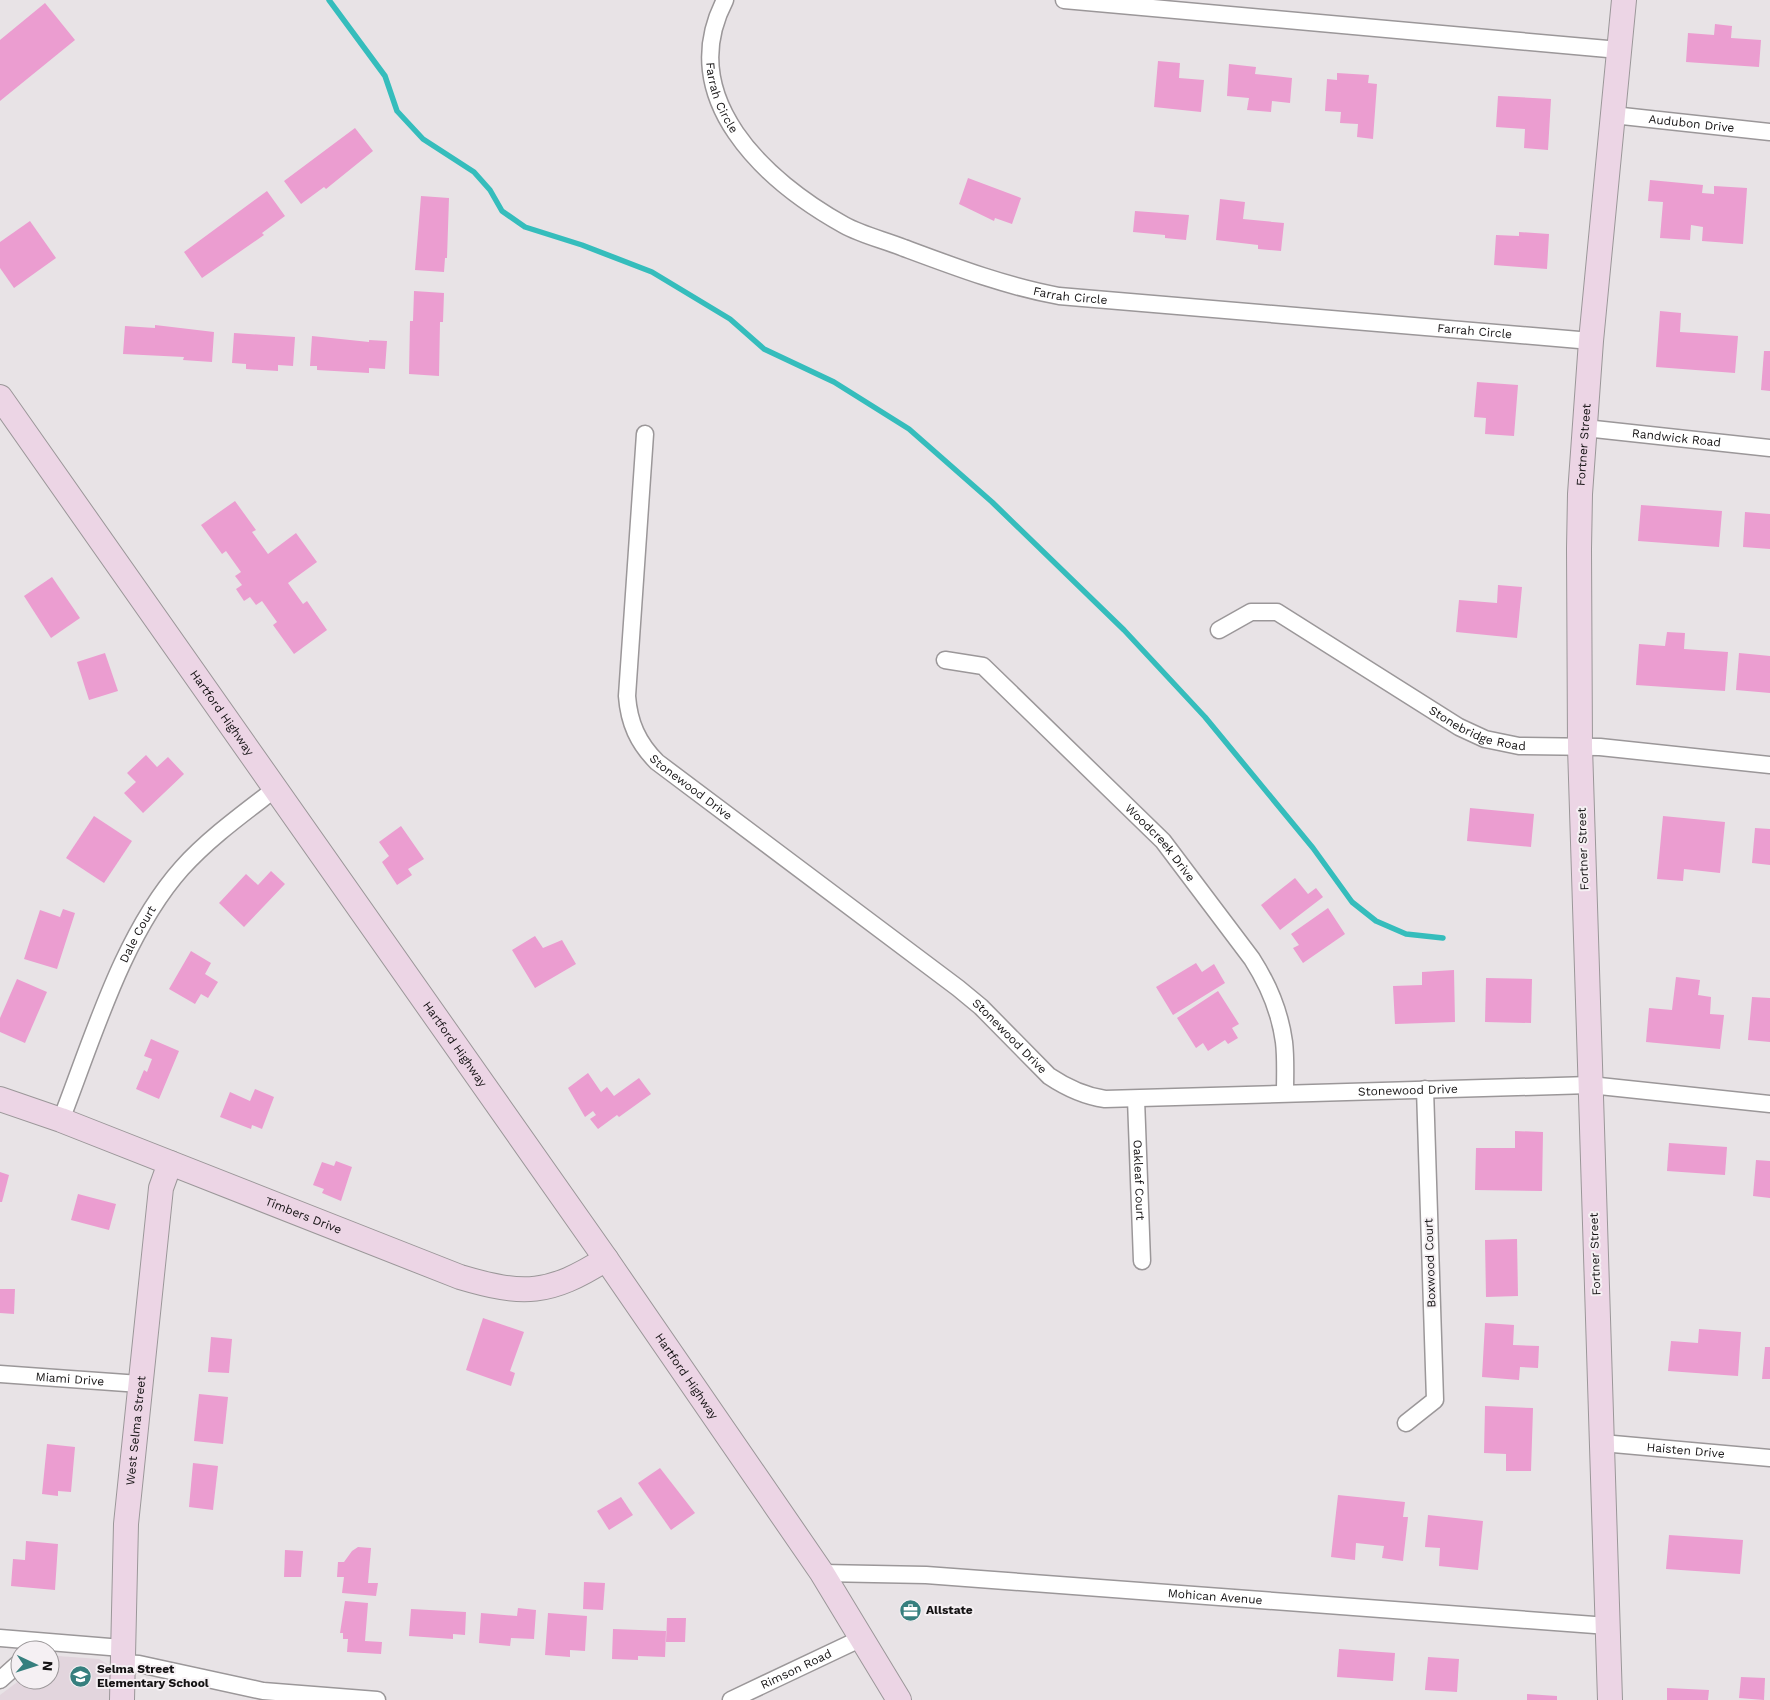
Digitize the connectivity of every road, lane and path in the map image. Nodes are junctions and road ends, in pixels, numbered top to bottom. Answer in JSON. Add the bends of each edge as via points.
{"nodes":[{"id":1,"x":725,"y":0,"type":"edge"},
{"id":2,"x":1064,"y":0,"type":"edge"},
{"id":3,"x":1624,"y":0,"type":"edge"},
{"id":4,"x":1619,"y":50,"type":"junction"},
{"id":5,"x":1613,"y":115,"type":"junction"},
{"id":6,"x":1770,"y":132,"type":"edge"},
{"id":7,"x":1591,"y":341,"type":"junction"},
{"id":8,"x":0,"y":397,"type":"edge"},
{"id":9,"x":1584,"y":428,"type":"junction"},
{"id":10,"x":645,"y":434,"type":"dead end"},
{"id":11,"x":1770,"y":448,"type":"edge"},
{"id":12,"x":1219,"y":630,"type":"dead end"},
{"id":13,"x":944,"y":660,"type":"dead end"},
{"id":14,"x":1580,"y":747,"type":"junction"},
{"id":15,"x":1770,"y":765,"type":"edge"},
{"id":16,"x":275,"y":789,"type":"junction"},
{"id":17,"x":1590,"y":1085,"type":"junction"},
{"id":18,"x":1425,"y":1089,"type":"junction"},
{"id":19,"x":1285,"y":1093,"type":"junction"},
{"id":20,"x":0,"y":1099,"type":"edge"},
{"id":21,"x":1136,"y":1099,"type":"junction"},
{"id":22,"x":1770,"y":1104,"type":"edge"},
{"id":23,"x":61,"y":1120,"type":"junction"},
{"id":24,"x":170,"y":1163,"type":"junction"},
{"id":25,"x":606,"y":1259,"type":"junction"},
{"id":26,"x":1142,"y":1261,"type":"dead end"},
{"id":27,"x":0,"y":1374,"type":"edge"},
{"id":28,"x":140,"y":1384,"type":"junction"},
{"id":29,"x":1406,"y":1423,"type":"dead end"},
{"id":30,"x":1602,"y":1444,"type":"junction"},
{"id":31,"x":1770,"y":1458,"type":"edge"},
{"id":32,"x":822,"y":1573,"type":"junction"},
{"id":33,"x":1608,"y":1626,"type":"junction"},
{"id":34,"x":862,"y":1638,"type":"junction"},
{"id":35,"x":60,"y":1648,"type":"edge"},
{"id":36,"x":122,"y":1655,"type":"junction"},
{"id":37,"x":10,"y":1671,"type":"edge"},
{"id":38,"x":0,"y":1680,"type":"edge"},
{"id":39,"x":122,"y":1700,"type":"edge"},
{"id":40,"x":377,"y":1700,"type":"edge"},
{"id":41,"x":731,"y":1700,"type":"edge"},
{"id":42,"x":898,"y":1700,"type":"edge"},
{"id":43,"x":1610,"y":1700,"type":"edge"}],
"edges":[{"from":1,"to":7,"type":"street","name":"Farrah Circle","via":[[719,12],[711,58],[715,93],[724,115],[743,144],[768,172],[846,226],[988,280],[1059,296]]},
{"from":2,"to":4,"type":"street"},
{"from":3,"to":4,"type":"street","name":"Fortner Street"},
{"from":4,"to":5,"type":"street","name":"Fortner Street"},
{"from":5,"to":6,"type":"street","name":"Audubon Drive"},
{"from":5,"to":7,"type":"street","name":"Fortner Street"},
{"from":7,"to":9,"type":"street","name":"Fortner Street"},
{"from":8,"to":16,"type":"street","name":"Hartford Highway"},
{"from":9,"to":11,"type":"street","name":"Randwick Road"},
{"from":9,"to":14,"type":"street","name":"Fortner Street","via":[[1579,549]]},
{"from":10,"to":21,"type":"street","name":"Stonewood Drive","via":[[627,696],[631,720],[644,748],[683,782],[958,988],[1049,1076],[1090,1097]]},
{"from":12,"to":14,"type":"street","name":"Stonebridge Road","via":[[1251,612],[1277,612],[1459,727],[1485,738],[1519,746]]},
{"from":13,"to":19,"type":"street","name":"Woodcreek Drive","via":[[983,666],[1163,841],[1265,980],[1284,1042]]},
{"from":14,"to":15,"type":"street","name":"Stonebridge Road"},
{"from":14,"to":17,"type":"street","name":"Fortner Street"},
{"from":16,"to":23,"type":"street","name":"Dale Court","via":[[182,867],[139,928]]},
{"from":16,"to":25,"type":"street","name":"Hartford Highway"},
{"from":17,"to":18,"type":"street","name":"Stonewood Drive"},
{"from":17,"to":22,"type":"street","name":"Stonewood Drive"},
{"from":17,"to":30,"type":"street","name":"Fortner Street"},
{"from":18,"to":19,"type":"street","name":"Stonewood Drive"},
{"from":18,"to":29,"type":"street","name":"Boxwood Court","via":[[1435,1400]]},
{"from":19,"to":21,"type":"street","name":"Stonewood Drive"},
{"from":20,"to":23,"type":"street","name":"Timbers Drive"},
{"from":21,"to":26,"type":"street","name":"Oakleaf Court"},
{"from":23,"to":24,"type":"street","name":"Timbers Drive"},
{"from":24,"to":25,"type":"street","name":"Timbers Drive","via":[[460,1278],[494,1288],[540,1290],[562,1284]]},
{"from":24,"to":28,"type":"street","name":"West Selma Street","via":[[161,1188]]},
{"from":25,"to":32,"type":"street","name":"Hartford Highway"},
{"from":27,"to":28,"type":"street","name":"Miami Drive"},
{"from":28,"to":36,"type":"street","name":"West Selma Street","via":[[126,1524]]},
{"from":30,"to":31,"type":"street","name":"Haisten Drive"},
{"from":30,"to":33,"type":"street","name":"Fortner Street"},
{"from":32,"to":33,"type":"street","name":"Mohican Avenue","via":[[936,1576]]},
{"from":32,"to":34,"type":"street","name":"Hartford Highway"},
{"from":33,"to":43,"type":"street","name":"Fortner Street"},
{"from":34,"to":41,"type":"street","name":"Rimson Road"},
{"from":34,"to":42,"type":"street","name":"Hartford Highway"},
{"from":35,"to":36,"type":"street"},
{"from":36,"to":39,"type":"street","name":"West Selma Street"},
{"from":36,"to":40,"type":"street","via":[[139,1664],[263,1691]]},
{"from":37,"to":38,"type":"street"}]}
